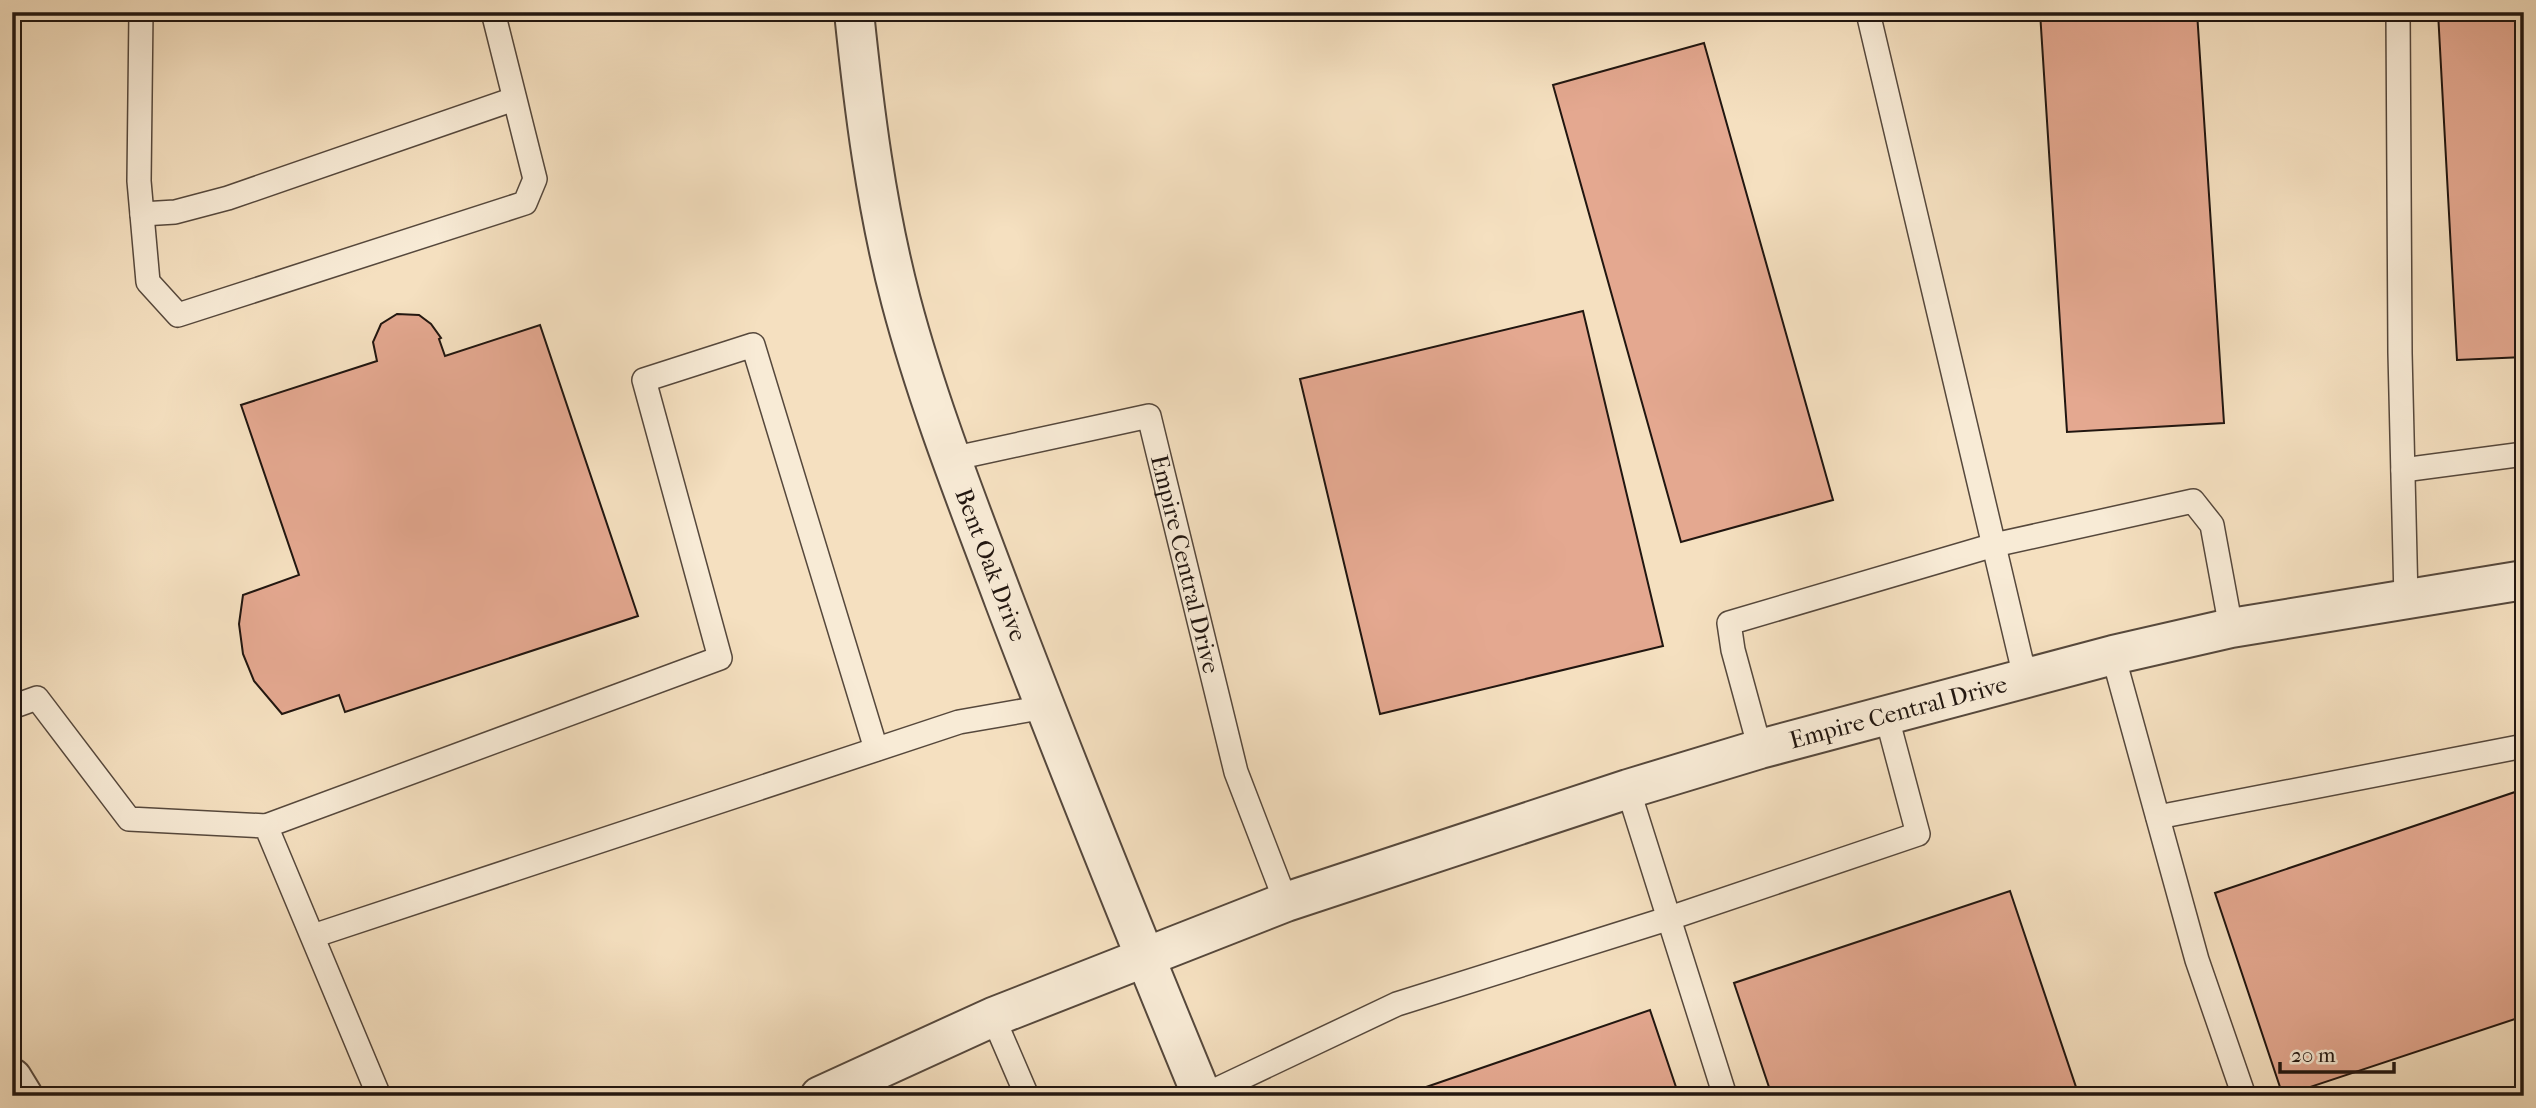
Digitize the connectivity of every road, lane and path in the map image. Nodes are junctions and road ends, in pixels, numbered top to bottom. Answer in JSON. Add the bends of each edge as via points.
{"nodes":[{"id":1,"x":141,"y":12,"type":"edge"},
{"id":2,"x":493,"y":12,"type":"edge"},
{"id":3,"x":855,"y":12,"type":"edge"},
{"id":4,"x":2398,"y":12,"type":"edge"},
{"id":5,"x":1869,"y":18,"type":"dead end"},
{"id":6,"x":514,"y":99,"type":"junction"},
{"id":7,"x":142,"y":214,"type":"junction"},
{"id":8,"x":2524,"y":454,"type":"edge"},
{"id":9,"x":951,"y":459,"type":"junction"},
{"id":10,"x":2403,"y":470,"type":"junction"},
{"id":11,"x":1994,"y":545,"type":"junction"},
{"id":12,"x":2524,"y":580,"type":"edge"},
{"id":13,"x":2406,"y":599,"type":"junction"},
{"id":14,"x":2231,"y":628,"type":"junction"},
{"id":15,"x":2113,"y":654,"type":"junction"},
{"id":16,"x":2025,"y":677,"type":"junction"},
{"id":17,"x":12,"y":707,"type":"edge"},
{"id":18,"x":1045,"y":707,"type":"junction"},
{"id":19,"x":1886,"y":714,"type":"junction"},
{"id":20,"x":2524,"y":746,"type":"edge"},
{"id":21,"x":877,"y":748,"type":"junction"},
{"id":22,"x":1760,"y":749,"type":"junction"},
{"id":23,"x":1628,"y":789,"type":"junction"},
{"id":24,"x":2158,"y":817,"type":"junction"},
{"id":25,"x":266,"y":826,"type":"junction"},
{"id":26,"x":1286,"y":902,"type":"junction"},
{"id":27,"x":1670,"y":918,"type":"junction"},
{"id":28,"x":313,"y":936,"type":"junction"},
{"id":29,"x":1145,"y":956,"type":"junction"},
{"id":30,"x":993,"y":1017,"type":"junction"},
{"id":31,"x":12,"y":1078,"type":"edge"},
{"id":32,"x":23,"y":1096,"type":"edge"},
{"id":33,"x":379,"y":1096,"type":"edge"},
{"id":34,"x":820,"y":1096,"type":"edge"},
{"id":35,"x":1027,"y":1096,"type":"edge"},
{"id":36,"x":1203,"y":1096,"type":"edge"},
{"id":37,"x":1725,"y":1096,"type":"edge"},
{"id":38,"x":2244,"y":1096,"type":"edge"}],
"edges":[{"from":1,"to":7,"type":"lane"},
{"from":2,"to":6,"type":"lane"},
{"from":3,"to":9,"type":"street","name":"Bent Oak Drive","via":[[877,192],[901,300]]},
{"from":4,"to":10,"type":"lane"},
{"from":5,"to":11,"type":"lane"},
{"from":6,"to":7,"type":"lane","via":[[229,198],[175,212]]},
{"from":6,"to":7,"type":"lane","via":[[535,179],[525,203],[178,315],[148,282]]},
{"from":8,"to":10,"type":"lane"},
{"from":9,"to":18,"type":"street","name":"Bent Oak Drive"},
{"from":9,"to":26,"type":"lane","name":"Empire Central Drive","via":[[1149,416],[1236,772]]},
{"from":10,"to":13,"type":"lane"},
{"from":11,"to":14,"type":"lane","via":[[2193,501],[2212,525]]},
{"from":11,"to":16,"type":"lane"},
{"from":11,"to":22,"type":"lane","via":[[1729,624]]},
{"from":12,"to":13,"type":"street","name":"Empire Central Drive"},
{"from":13,"to":14,"type":"street","name":"Empire Central Drive"},
{"from":14,"to":15,"type":"street","name":"Empire Central Drive"},
{"from":15,"to":16,"type":"street","name":"Empire Central Drive"},
{"from":15,"to":24,"type":"lane"},
{"from":16,"to":19,"type":"street","name":"Empire Central Drive"},
{"from":17,"to":25,"type":"lane","via":[[37,698],[129,818]]},
{"from":18,"to":21,"type":"lane","via":[[959,722]]},
{"from":18,"to":29,"type":"street","name":"Bent Oak Drive"},
{"from":19,"to":22,"type":"street","name":"Empire Central Drive"},
{"from":19,"to":27,"type":"lane","via":[[1918,834]]},
{"from":20,"to":24,"type":"lane"},
{"from":21,"to":25,"type":"lane","via":[[753,345],[645,380],[720,659]]},
{"from":21,"to":28,"type":"lane"},
{"from":22,"to":23,"type":"street","name":"Empire Central Drive"},
{"from":23,"to":26,"type":"street","name":"Empire Central Drive"},
{"from":23,"to":27,"type":"lane"},
{"from":24,"to":38,"type":"lane","via":[[2197,960]]},
{"from":25,"to":28,"type":"lane"},
{"from":26,"to":29,"type":"street","name":"Empire Central Drive"},
{"from":27,"to":36,"type":"lane","via":[[1397,1004]]},
{"from":27,"to":37,"type":"lane"},
{"from":28,"to":33,"type":"lane"},
{"from":29,"to":30,"type":"street","name":"Empire Central Drive"},
{"from":29,"to":36,"type":"street","name":"Bent Oak Drive"},
{"from":30,"to":34,"type":"street","name":"Empire Central Drive"},
{"from":30,"to":35,"type":"lane"},
{"from":31,"to":32,"type":"street"}]}
